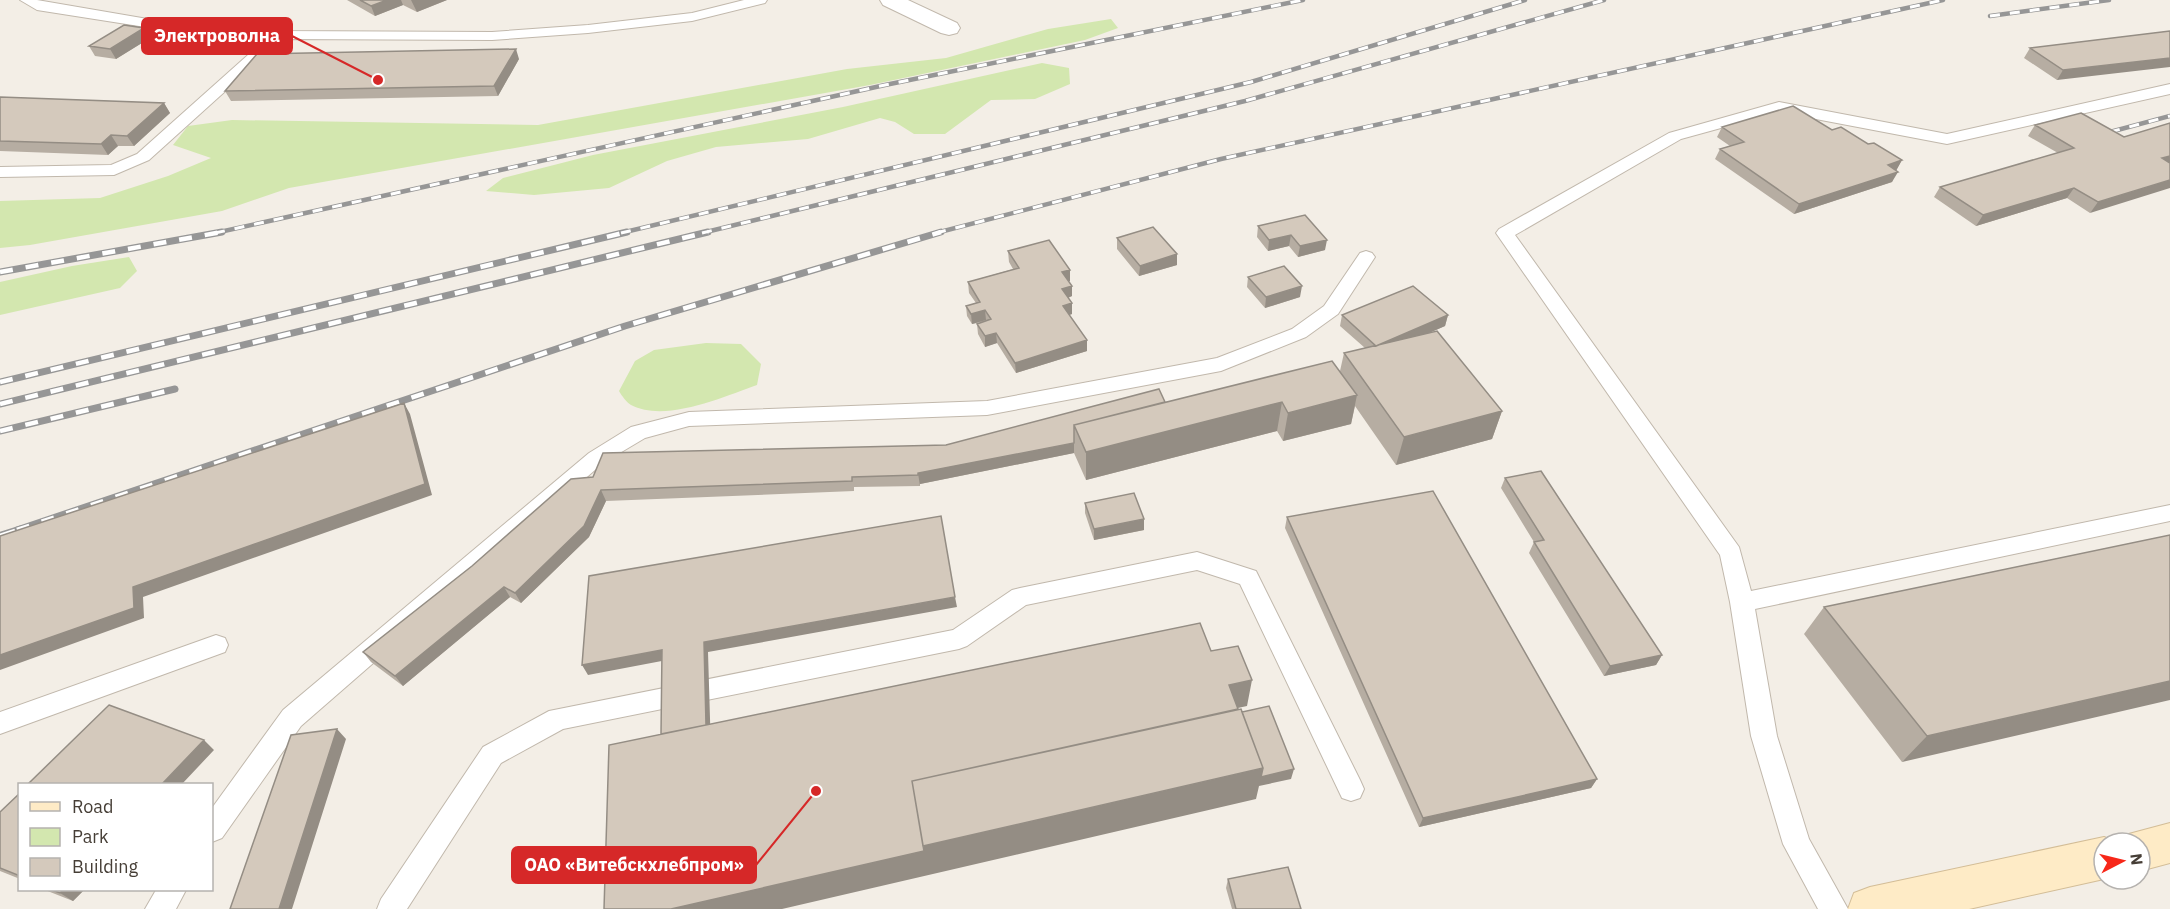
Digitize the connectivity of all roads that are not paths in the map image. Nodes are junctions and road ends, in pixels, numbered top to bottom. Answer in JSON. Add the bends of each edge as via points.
{"nodes":[{"id":1,"x":27,"y":0,"type":"edge"},
{"id":2,"x":760,"y":0,"type":"edge"},
{"id":3,"x":891,"y":0,"type":"edge"},
{"id":4,"x":949,"y":28,"type":"dead end"},
{"id":5,"x":279,"y":35,"type":"junction"},
{"id":6,"x":2170,"y":89,"type":"edge"},
{"id":7,"x":0,"y":172,"type":"edge"},
{"id":8,"x":1366,"y":257,"type":"dead end"},
{"id":9,"x":2170,"y":513,"type":"edge"},
{"id":10,"x":1742,"y":602,"type":"junction"},
{"id":11,"x":216,"y":645,"type":"dead end"},
{"id":12,"x":0,"y":723,"type":"edge"},
{"id":13,"x":1352,"y":789,"type":"dead end"},
{"id":14,"x":213,"y":828,"type":"edge"},
{"id":15,"x":2170,"y":843,"type":"edge"},
{"id":16,"x":2152,"y":847,"type":"edge"},
{"id":17,"x":2092,"y":861,"type":"edge"},
{"id":18,"x":171,"y":891,"type":"edge"},
{"id":19,"x":159,"y":909,"type":"edge"},
{"id":20,"x":390,"y":909,"type":"edge"},
{"id":21,"x":1834,"y":909,"type":"edge"},
{"id":22,"x":1870,"y":909,"type":"edge"}],
"edges":[{"from":1,"to":5,"type":"lane","via":[[37,6],[171,27]]},
{"from":2,"to":5,"type":"lane","via":[[692,17],[492,36]]},
{"from":3,"to":4,"type":"street"},
{"from":5,"to":7,"type":"lane","via":[[143,157],[114,170]]},
{"from":6,"to":10,"type":"lane","via":[[1947,139],[1779,107],[1675,136],[1505,233],[1731,553]]},
{"from":8,"to":14,"type":"lane","via":[[1331,310],[1299,333],[1221,364],[987,408],[689,419],[638,432],[596,458],[292,718]]},
{"from":9,"to":10,"type":"lane"},
{"from":10,"to":21,"type":"lane","via":[[1764,736],[1793,833]]},
{"from":11,"to":12,"type":"lane"},
{"from":13,"to":20,"type":"lane","via":[[1248,578],[1197,561],[1020,597],[959,639],[558,719],[492,755]]},
{"from":15,"to":16,"type":"street"},
{"from":17,"to":22,"type":"street"},
{"from":18,"to":19,"type":"lane"}]}
